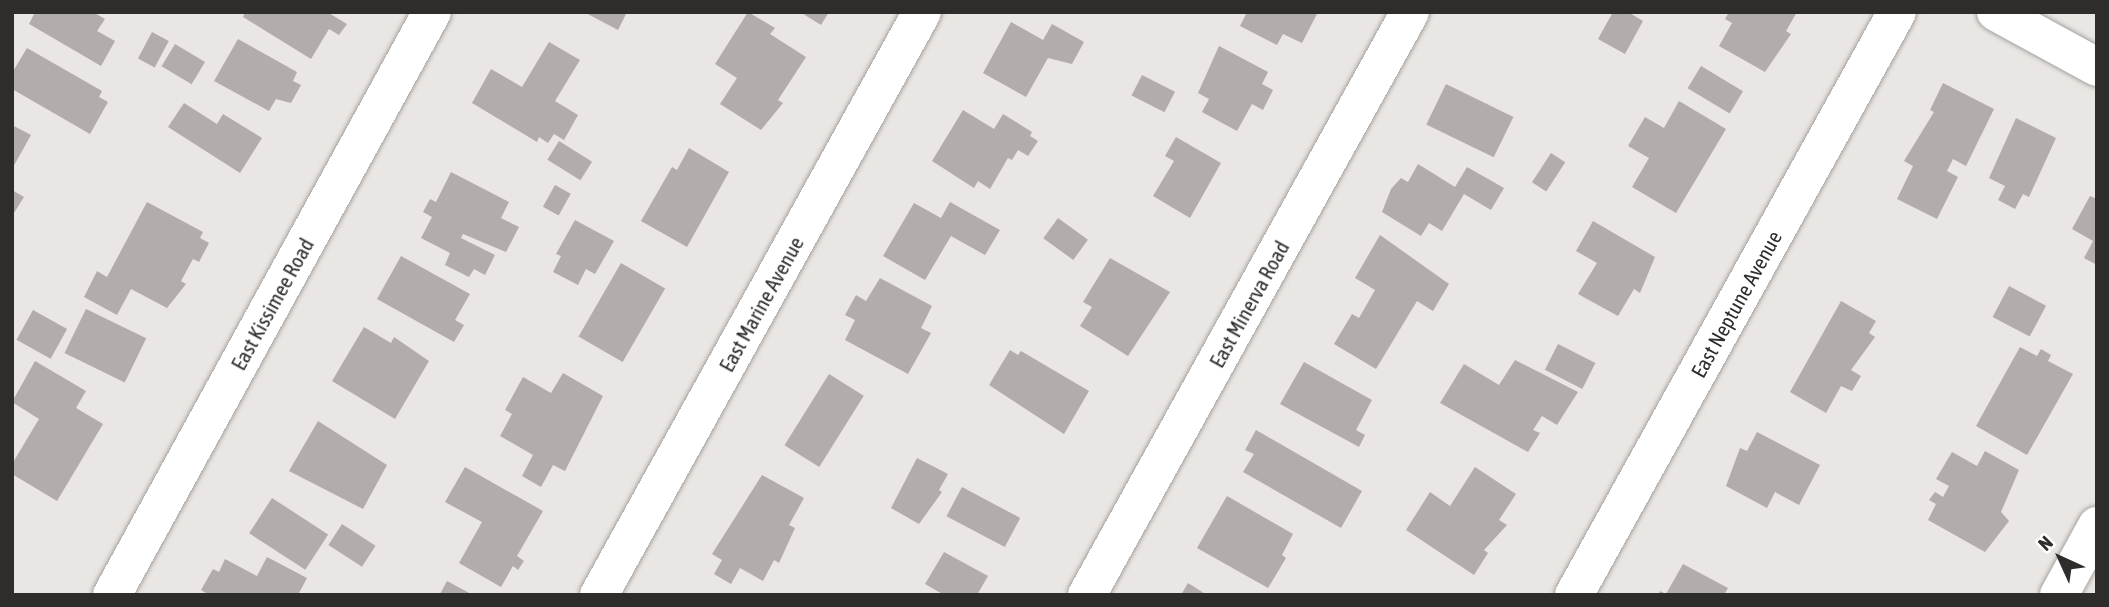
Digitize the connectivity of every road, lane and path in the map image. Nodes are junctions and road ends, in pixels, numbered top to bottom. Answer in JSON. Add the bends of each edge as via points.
{"nodes":[{"id":1,"x":432,"y":12,"type":"edge"},
{"id":2,"x":922,"y":12,"type":"edge"},
{"id":3,"x":1410,"y":12,"type":"edge"},
{"id":4,"x":1897,"y":12,"type":"edge"},
{"id":5,"x":1996,"y":12,"type":"edge"},
{"id":6,"x":2097,"y":67,"type":"edge"},
{"id":7,"x":2097,"y":526,"type":"edge"},
{"id":8,"x":112,"y":595,"type":"edge"},
{"id":9,"x":599,"y":595,"type":"edge"},
{"id":10,"x":1087,"y":595,"type":"edge"},
{"id":11,"x":1574,"y":595,"type":"edge"},
{"id":12,"x":2059,"y":595,"type":"edge"}],
"edges":[{"from":1,"to":8,"type":"street","name":"East Kissimee Road"},
{"from":2,"to":9,"type":"street","name":"East Marine Avenue"},
{"from":3,"to":10,"type":"street","name":"East Minerva Road"},
{"from":4,"to":11,"type":"street","name":"East Neptune Avenue"},
{"from":5,"to":6,"type":"street"},
{"from":7,"to":12,"type":"street"}]}
